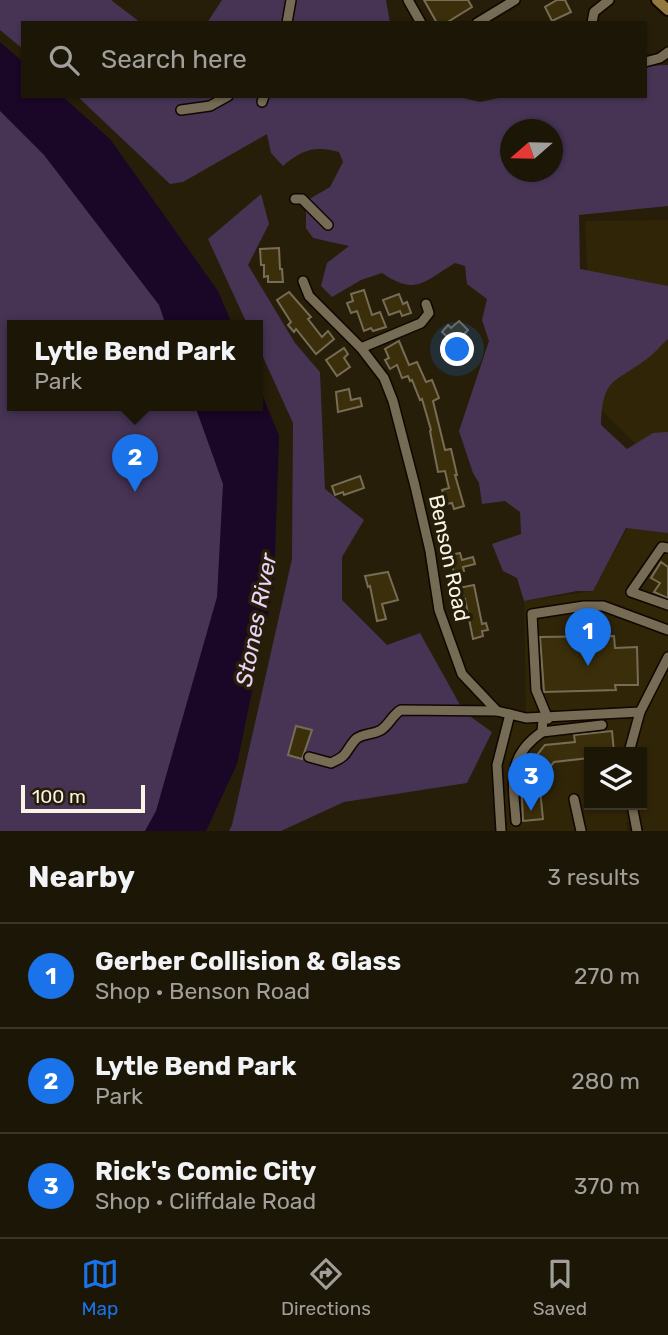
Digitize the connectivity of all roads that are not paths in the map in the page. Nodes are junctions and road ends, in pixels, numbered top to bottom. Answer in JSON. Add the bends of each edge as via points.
{"nodes":[{"id":1,"x":291,"y":0,"type":"edge"},
{"id":2,"x":408,"y":0,"type":"edge"},
{"id":3,"x":515,"y":0,"type":"edge"},
{"id":4,"x":609,"y":0,"type":"edge"},
{"id":5,"x":657,"y":0,"type":"edge"},
{"id":6,"x":502,"y":3,"type":"edge"},
{"id":7,"x":668,"y":10,"type":"edge"},
{"id":8,"x":287,"y":21,"type":"edge"},
{"id":9,"x":420,"y":21,"type":"edge"},
{"id":10,"x":480,"y":21,"type":"edge"},
{"id":11,"x":592,"y":21,"type":"edge"},
{"id":12,"x":668,"y":52,"type":"edge"},
{"id":13,"x":647,"y":61,"type":"edge"},
{"id":14,"x":224,"y":98,"type":"edge"},
{"id":15,"x":181,"y":110,"type":"dead end"},
{"id":16,"x":295,"y":199,"type":"dead end"},
{"id":17,"x":328,"y":225,"type":"dead end"},
{"id":18,"x":303,"y":281,"type":"dead end"},
{"id":19,"x":426,"y":304,"type":"dead end"},
{"id":20,"x":361,"y":348,"type":"junction"},
{"id":21,"x":668,"y":548,"type":"edge"},
{"id":22,"x":668,"y":605,"type":"edge"},
{"id":23,"x":668,"y":630,"type":"edge"},
{"id":24,"x":668,"y":657,"type":"edge"},
{"id":25,"x":496,"y":711,"type":"junction"},
{"id":26,"x":640,"y":712,"type":"junction"},
{"id":27,"x":510,"y":714,"type":"junction"},
{"id":28,"x":545,"y":719,"type":"junction"},
{"id":29,"x":602,"y":725,"type":"dead end"},
{"id":30,"x":542,"y":732,"type":"junction"},
{"id":31,"x":630,"y":747,"type":"edge"},
{"id":32,"x":309,"y":757,"type":"dead end"},
{"id":33,"x":498,"y":759,"type":"junction"},
{"id":34,"x":517,"y":760,"type":"junction"},
{"id":35,"x":573,"y":799,"type":"dead end"},
{"id":36,"x":633,"y":810,"type":"edge"},
{"id":37,"x":516,"y":821,"type":"dead end"},
{"id":38,"x":501,"y":831,"type":"edge"},
{"id":39,"x":581,"y":831,"type":"edge"},
{"id":40,"x":637,"y":831,"type":"edge"}],
"edges":[{"from":1,"to":8,"type":"street"},
{"from":2,"to":9,"type":"street"},
{"from":3,"to":6,"type":"street"},
{"from":4,"to":11,"type":"street","via":[[594,12]]},
{"from":5,"to":7,"type":"main road"},
{"from":6,"to":10,"type":"street"},
{"from":12,"to":13,"type":"street"},
{"from":14,"to":15,"type":"street","via":[[210,106]]},
{"from":16,"to":17,"type":"street","via":[[302,199]]},
{"from":18,"to":20,"type":"street","name":"Benson Road","via":[[310,296]]},
{"from":19,"to":20,"type":"street","via":[[429,313],[421,323]]},
{"from":20,"to":25,"type":"street","name":"Benson Road","via":[[384,378],[393,401],[430,551],[439,610],[462,674]]},
{"from":21,"to":22,"type":"street","via":[[662,547],[631,592]]},
{"from":23,"to":28,"type":"street","via":[[603,606],[532,614],[536,690]]},
{"from":24,"to":26,"type":"street"},
{"from":25,"to":27,"type":"street"},
{"from":25,"to":32,"type":"street","via":[[401,710],[378,732],[358,737],[341,759],[331,763]]},
{"from":26,"to":28,"type":"street"},
{"from":26,"to":31,"type":"street"},
{"from":27,"to":28,"type":"street"},
{"from":27,"to":33,"type":"street"},
{"from":28,"to":30,"type":"street"},
{"from":29,"to":30,"type":"street"},
{"from":30,"to":34,"type":"street","via":[[528,742]]},
{"from":33,"to":34,"type":"street"},
{"from":33,"to":38,"type":"street"},
{"from":34,"to":37,"type":"street","via":[[512,780]]},
{"from":35,"to":39,"type":"street"},
{"from":36,"to":40,"type":"street"}]}
